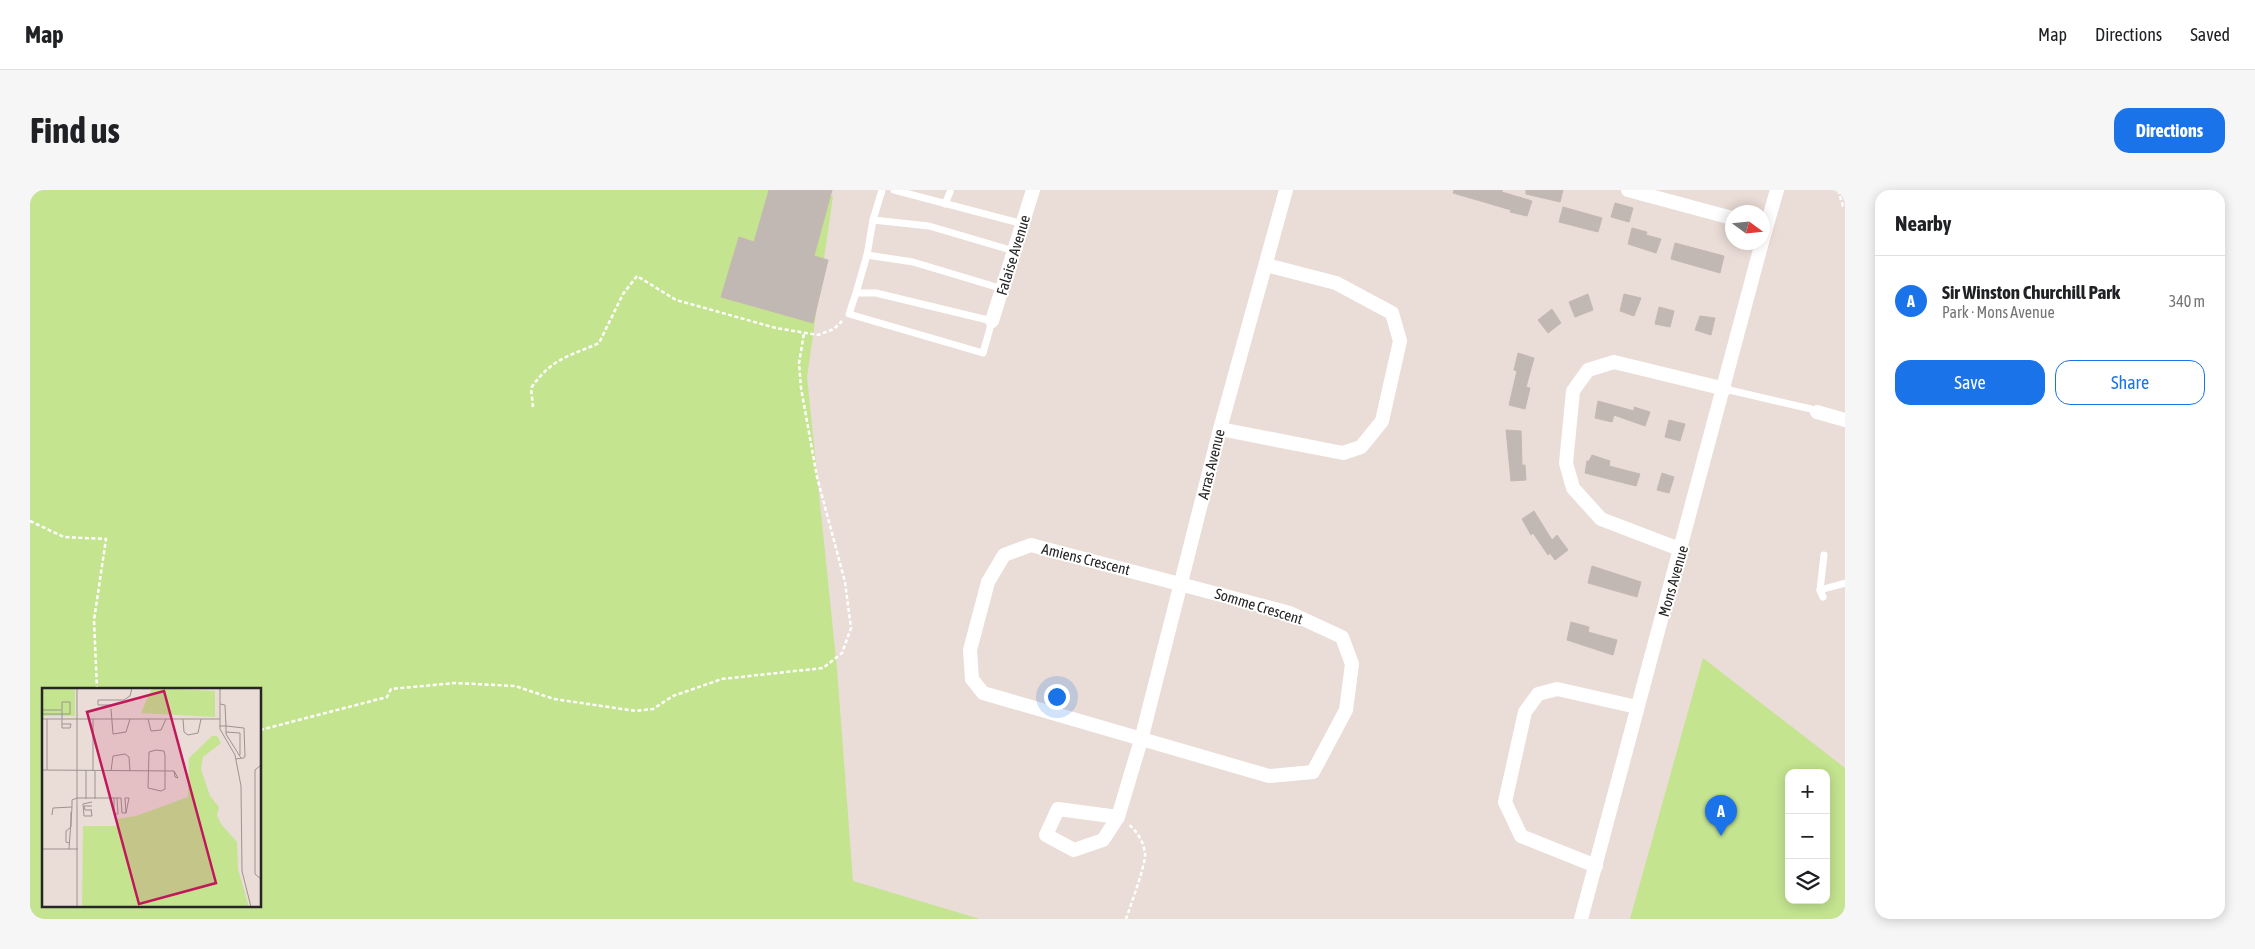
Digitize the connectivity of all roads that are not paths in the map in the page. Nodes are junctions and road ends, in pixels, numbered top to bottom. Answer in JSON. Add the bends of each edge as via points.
{"nodes":[{"id":1,"x":882,"y":190,"type":"edge"},
{"id":2,"x":894,"y":190,"type":"edge"},
{"id":3,"x":1033,"y":190,"type":"edge"},
{"id":4,"x":1286,"y":190,"type":"edge"},
{"id":5,"x":1628,"y":190,"type":"edge"},
{"id":6,"x":1776,"y":190,"type":"edge"},
{"id":7,"x":950,"y":192,"type":"dead end"},
{"id":8,"x":945,"y":204,"type":"junction"},
{"id":9,"x":1770,"y":208,"type":"edge"},
{"id":10,"x":1725,"y":216,"type":"edge"},
{"id":11,"x":873,"y":220,"type":"junction"},
{"id":12,"x":1022,"y":224,"type":"junction"},
{"id":13,"x":1760,"y":250,"type":"edge"},
{"id":14,"x":1014,"y":251,"type":"junction"},
{"id":15,"x":867,"y":255,"type":"junction"},
{"id":16,"x":1266,"y":265,"type":"junction"},
{"id":17,"x":1002,"y":289,"type":"junction"},
{"id":18,"x":856,"y":293,"type":"junction"},
{"id":19,"x":992,"y":321,"type":"junction"},
{"id":20,"x":1725,"y":389,"type":"junction"},
{"id":21,"x":1814,"y":410,"type":"joint"},
{"id":22,"x":1845,"y":420,"type":"edge"},
{"id":23,"x":1220,"y":429,"type":"junction"},
{"id":24,"x":1682,"y":550,"type":"junction"},
{"id":25,"x":1824,"y":555,"type":"dead end"},
{"id":26,"x":1182,"y":583,"type":"junction"},
{"id":27,"x":1845,"y":583,"type":"edge"},
{"id":28,"x":1637,"y":707,"type":"junction"},
{"id":29,"x":1141,"y":740,"type":"junction"},
{"id":30,"x":1118,"y":817,"type":"junction"},
{"id":31,"x":1596,"y":866,"type":"junction"},
{"id":32,"x":1581,"y":919,"type":"edge"}],
"edges":[{"from":1,"to":11,"type":"lane"},
{"from":2,"to":8,"type":"lane"},
{"from":3,"to":12,"type":"street","name":"Falaise Avenue"},
{"from":4,"to":16,"type":"street","name":"Arras Avenue"},
{"from":5,"to":10,"type":"street"},
{"from":6,"to":9,"type":"street","name":"Mons Avenue"},
{"from":7,"to":8,"type":"lane"},
{"from":8,"to":12,"type":"lane"},
{"from":11,"to":14,"type":"lane","via":[[928,226]]},
{"from":11,"to":15,"type":"lane"},
{"from":12,"to":14,"type":"street","name":"Falaise Avenue"},
{"from":13,"to":20,"type":"street","name":"Mons Avenue"},
{"from":14,"to":17,"type":"street","name":"Falaise Avenue"},
{"from":15,"to":17,"type":"lane","via":[[913,262]]},
{"from":15,"to":18,"type":"lane"},
{"from":16,"to":23,"type":"street","name":"Arras Avenue"},
{"from":16,"to":23,"type":"street","via":[[1336,283],[1392,313],[1400,341],[1382,421],[1361,447],[1343,453]]},
{"from":17,"to":19,"type":"street","name":"Falaise Avenue"},
{"from":18,"to":19,"type":"lane","via":[[876,293]]},
{"from":18,"to":19,"type":"lane","via":[[848,314],[983,353]]},
{"from":20,"to":21,"type":"lane"},
{"from":20,"to":24,"type":"street","name":"Mons Avenue"},
{"from":20,"to":24,"type":"street","via":[[1614,362],[1588,370],[1573,391],[1566,464],[1573,488],[1601,518]]},
{"from":21,"to":22,"type":"street"},
{"from":23,"to":26,"type":"street","name":"Arras Avenue"},
{"from":24,"to":28,"type":"street","name":"Mons Avenue"},
{"from":25,"to":27,"type":"lane","via":[[1822,593]]},
{"from":26,"to":29,"type":"street","name":"Arras Avenue"},
{"from":26,"to":29,"type":"street","name":"Somme Crescent","via":[[1290,613],[1342,637],[1352,664],[1346,710],[1313,772],[1269,776]]},
{"from":26,"to":29,"type":"street","name":"Amiens Crescent","via":[[1031,545],[1004,555],[988,582],[970,650],[972,679],[983,693]]},
{"from":28,"to":31,"type":"street","name":"Mons Avenue"},
{"from":28,"to":31,"type":"street","via":[[1557,689],[1538,694],[1525,712],[1505,802],[1521,836]]},
{"from":29,"to":30,"type":"street","name":"Arras Avenue"},
{"from":30,"to":30,"type":"street","name":"Arras Avenue","via":[[1058,809],[1046,835],[1074,850],[1103,840]]},
{"from":31,"to":32,"type":"street","name":"Mons Avenue"}]}
